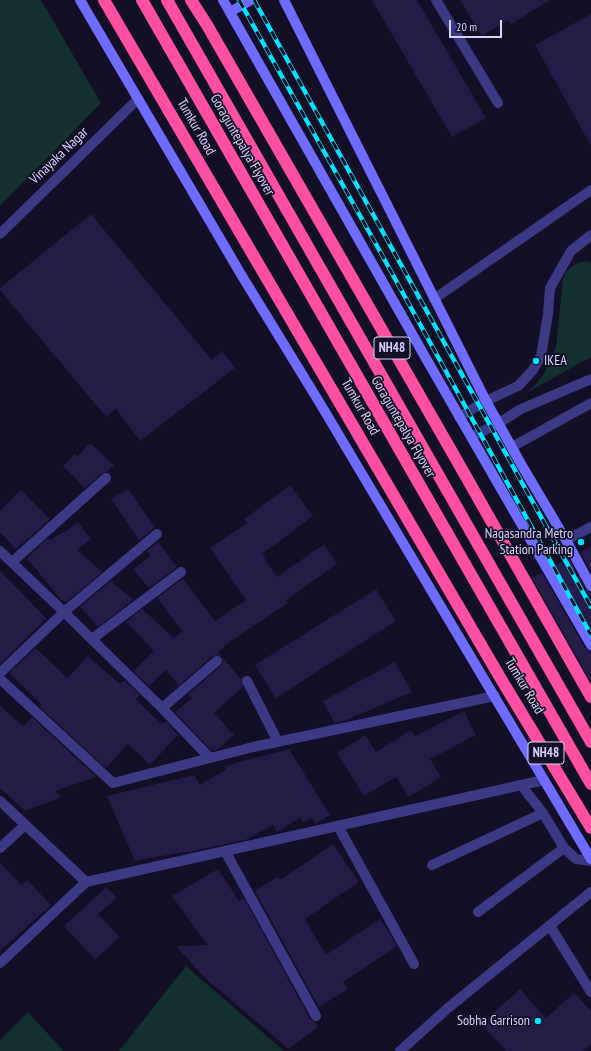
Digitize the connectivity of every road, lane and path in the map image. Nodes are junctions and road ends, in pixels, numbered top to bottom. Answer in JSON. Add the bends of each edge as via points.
{"nodes":[{"id":1,"x":80,"y":0,"type":"edge"},
{"id":2,"x":104,"y":0,"type":"edge"},
{"id":3,"x":142,"y":0,"type":"edge"},
{"id":4,"x":167,"y":0,"type":"edge"},
{"id":5,"x":191,"y":0,"type":"edge"},
{"id":6,"x":223,"y":0,"type":"edge"},
{"id":7,"x":251,"y":0,"type":"edge"},
{"id":8,"x":284,"y":0,"type":"edge"},
{"id":9,"x":436,"y":0,"type":"edge"},
{"id":10,"x":230,"y":12,"type":"junction"},
{"id":11,"x":138,"y":99,"type":"junction"},
{"id":12,"x":498,"y":103,"type":"dead end"},
{"id":13,"x":591,"y":190,"type":"edge"},
{"id":14,"x":0,"y":234,"type":"edge"},
{"id":15,"x":591,"y":235,"type":"edge"},
{"id":16,"x":434,"y":299,"type":"junction"},
{"id":17,"x":591,"y":379,"type":"edge"},
{"id":18,"x":486,"y":401,"type":"junction"},
{"id":19,"x":591,"y":403,"type":"edge"},
{"id":20,"x":459,"y":417,"type":"junction"},
{"id":21,"x":499,"y":423,"type":"junction"},
{"id":22,"x":471,"y":437,"type":"junction"},
{"id":23,"x":512,"y":447,"type":"junction"},
{"id":24,"x":106,"y":478,"type":"dead end"},
{"id":25,"x":591,"y":527,"type":"edge"},
{"id":26,"x":157,"y":534,"type":"dead end"},
{"id":27,"x":566,"y":540,"type":"junction"},
{"id":28,"x":0,"y":551,"type":"edge"},
{"id":29,"x":12,"y":562,"type":"junction"},
{"id":30,"x":181,"y":572,"type":"dead end"},
{"id":31,"x":591,"y":586,"type":"edge"},
{"id":32,"x":64,"y":612,"type":"junction"},
{"id":33,"x":92,"y":639,"type":"junction"},
{"id":34,"x":591,"y":646,"type":"edge"},
{"id":35,"x":218,"y":661,"type":"dead end"},
{"id":36,"x":0,"y":673,"type":"edge"},
{"id":37,"x":0,"y":679,"type":"edge"},
{"id":38,"x":247,"y":681,"type":"dead end"},
{"id":39,"x":495,"y":696,"type":"junction"},
{"id":40,"x":591,"y":697,"type":"edge"},
{"id":41,"x":162,"y":708,"type":"junction"},
{"id":42,"x":278,"y":742,"type":"junction"},
{"id":43,"x":591,"y":742,"type":"edge"},
{"id":44,"x":210,"y":758,"type":"junction"},
{"id":45,"x":544,"y":780,"type":"junction"},
{"id":46,"x":591,"y":784,"type":"edge"},
{"id":47,"x":521,"y":785,"type":"junction"},
{"id":48,"x":0,"y":800,"type":"edge"},
{"id":49,"x":542,"y":813,"type":"junction"},
{"id":50,"x":25,"y":825,"type":"junction"},
{"id":51,"x":338,"y":826,"type":"junction"},
{"id":52,"x":591,"y":828,"type":"edge"},
{"id":53,"x":0,"y":848,"type":"edge"},
{"id":54,"x":564,"y":848,"type":"junction"},
{"id":55,"x":225,"y":851,"type":"junction"},
{"id":56,"x":591,"y":860,"type":"edge"},
{"id":57,"x":432,"y":864,"type":"dead end"},
{"id":58,"x":86,"y":882,"type":"junction"},
{"id":59,"x":591,"y":892,"type":"edge"},
{"id":60,"x":478,"y":912,"type":"dead end"},
{"id":61,"x":550,"y":926,"type":"junction"},
{"id":62,"x":0,"y":963,"type":"edge"},
{"id":63,"x":414,"y":964,"type":"dead end"},
{"id":64,"x":591,"y":992,"type":"edge"},
{"id":65,"x":316,"y":1016,"type":"dead end"},
{"id":66,"x":400,"y":1051,"type":"edge"}],
"edges":[{"from":1,"to":11,"type":"street"},
{"from":2,"to":52,"type":"highway","name":"Tumkur Road","number":"NH48","via":[[481,645]]},
{"from":3,"to":46,"type":"highway","name":"Goraguntepalya Flyover"},
{"from":4,"to":43,"type":"highway","name":"Goraguntepalya Flyover"},
{"from":5,"to":40,"type":"highway","number":"NH48"},
{"from":6,"to":10,"type":"street"},
{"from":7,"to":10,"type":"street"},
{"from":8,"to":16,"type":"street"},
{"from":9,"to":12,"type":"street"},
{"from":10,"to":20,"type":"street"},
{"from":11,"to":14,"type":"street","name":"Vinayaka Nagar"},
{"from":11,"to":39,"type":"street"},
{"from":13,"to":16,"type":"street"},
{"from":15,"to":18,"type":"street","via":[[571,251],[550,288],[541,356],[533,370],[518,386]]},
{"from":16,"to":18,"type":"street"},
{"from":17,"to":21,"type":"street","via":[[521,409]]},
{"from":18,"to":20,"type":"street"},
{"from":18,"to":21,"type":"street"},
{"from":19,"to":23,"type":"street"},
{"from":20,"to":22,"type":"street"},
{"from":21,"to":22,"type":"street"},
{"from":21,"to":23,"type":"street"},
{"from":22,"to":34,"type":"street"},
{"from":23,"to":27,"type":"street"},
{"from":24,"to":29,"type":"street"},
{"from":25,"to":27,"type":"street"},
{"from":26,"to":32,"type":"street"},
{"from":27,"to":31,"type":"street"},
{"from":28,"to":29,"type":"street"},
{"from":29,"to":32,"type":"street"},
{"from":30,"to":33,"type":"street"},
{"from":32,"to":33,"type":"street"},
{"from":32,"to":36,"type":"street"},
{"from":33,"to":41,"type":"street"},
{"from":35,"to":41,"type":"street"},
{"from":37,"to":44,"type":"street","via":[[113,783]]},
{"from":38,"to":42,"type":"street"},
{"from":39,"to":42,"type":"street"},
{"from":39,"to":45,"type":"street"},
{"from":41,"to":44,"type":"street"},
{"from":42,"to":44,"type":"street"},
{"from":45,"to":47,"type":"street"},
{"from":45,"to":56,"type":"street"},
{"from":47,"to":49,"type":"street"},
{"from":47,"to":51,"type":"street"},
{"from":48,"to":50,"type":"street"},
{"from":49,"to":54,"type":"street"},
{"from":49,"to":57,"type":"street"},
{"from":50,"to":53,"type":"street"},
{"from":50,"to":58,"type":"street"},
{"from":51,"to":55,"type":"street"},
{"from":51,"to":63,"type":"street"},
{"from":54,"to":56,"type":"street","via":[[576,859]]},
{"from":54,"to":60,"type":"street"},
{"from":55,"to":58,"type":"street"},
{"from":55,"to":65,"type":"street"},
{"from":58,"to":62,"type":"street"},
{"from":59,"to":61,"type":"street"},
{"from":61,"to":64,"type":"street"},
{"from":61,"to":66,"type":"street","via":[[448,1008]]}]}
